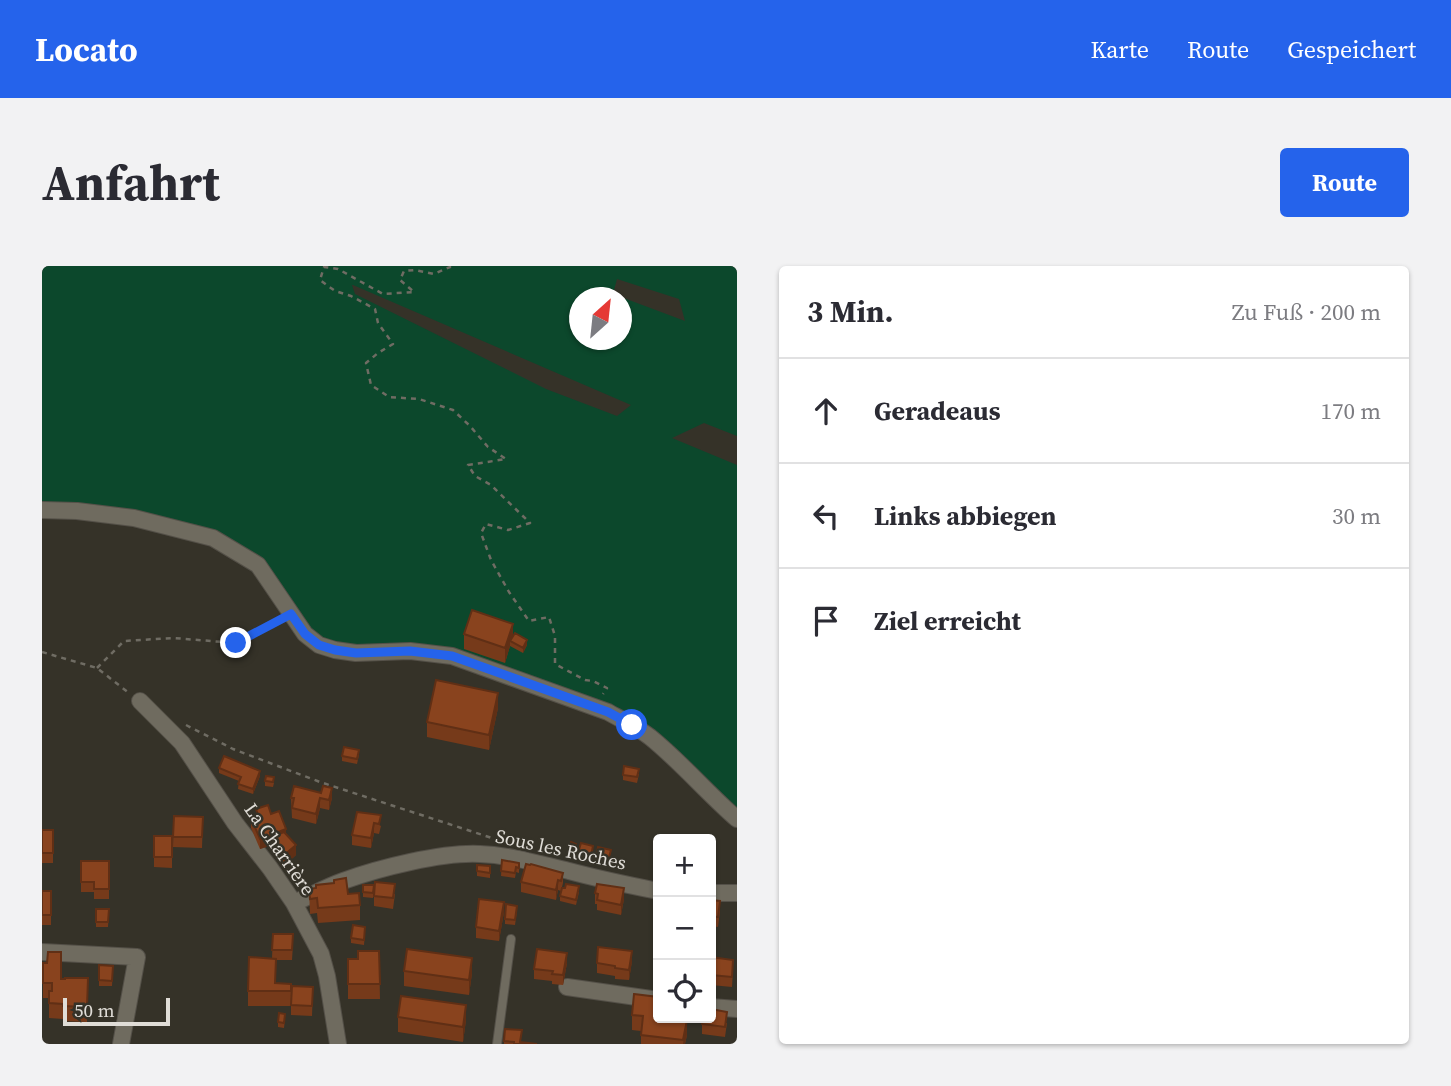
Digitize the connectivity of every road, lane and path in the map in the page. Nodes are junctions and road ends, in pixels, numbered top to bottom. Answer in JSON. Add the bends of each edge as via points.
{"nodes":[{"id":1,"x":449,"y":266,"type":"edge"},
{"id":2,"x":42,"y":510,"type":"edge"},
{"id":3,"x":291,"y":614,"type":"junction"},
{"id":4,"x":42,"y":652,"type":"edge"},
{"id":5,"x":97,"y":668,"type":"junction"},
{"id":6,"x":140,"y":701,"type":"joint"},
{"id":7,"x":590,"y":706,"type":"junction"},
{"id":8,"x":186,"y":725,"type":"dead end"},
{"id":9,"x":737,"y":819,"type":"edge"},
{"id":10,"x":495,"y":839,"type":"dead end"},
{"id":11,"x":653,"y":890,"type":"edge"},
{"id":12,"x":716,"y":893,"type":"edge"},
{"id":13,"x":737,"y":893,"type":"edge"},
{"id":14,"x":294,"y":904,"type":"junction"},
{"id":15,"x":511,"y":939,"type":"dead end"},
{"id":16,"x":42,"y":952,"type":"edge"},
{"id":17,"x":567,"y":987,"type":"dead end"},
{"id":18,"x":653,"y":999,"type":"edge"},
{"id":19,"x":716,"y":1007,"type":"edge"},
{"id":20,"x":737,"y":1009,"type":"edge"},
{"id":21,"x":121,"y":1044,"type":"edge"},
{"id":22,"x":338,"y":1044,"type":"edge"},
{"id":23,"x":497,"y":1044,"type":"edge"}],
"edges":[{"from":1,"to":7,"type":"path","via":[[433,274],[404,271],[400,280],[414,292],[383,294],[338,269],[324,267],[320,280],[375,309],[378,323],[393,344],[366,363],[371,385],[389,397],[419,399],[453,410],[506,459],[468,465],[530,523],[508,530],[486,524],[481,533],[491,560],[529,621],[549,617],[555,636],[555,664],[607,688]]},
{"from":2,"to":3,"type":"street","via":[[134,518],[213,538],[258,565]]},
{"from":3,"to":5,"type":"path","via":[[236,643],[173,638],[124,641]]},
{"from":3,"to":7,"type":"street","via":[[305,634],[335,650],[452,656]]},
{"from":4,"to":5,"type":"path"},
{"from":5,"to":6,"type":"path"},
{"from":6,"to":14,"type":"street","name":"La Charrière","via":[[182,743]]},
{"from":7,"to":9,"type":"street","via":[[650,737]]},
{"from":8,"to":10,"type":"path","via":[[233,749],[320,782]]},
{"from":11,"to":14,"type":"street","name":"Sous les Roches","via":[[477,854],[440,857],[342,881]]},
{"from":12,"to":13,"type":"street"},
{"from":14,"to":22,"type":"street","name":"La Charrière","via":[[321,954]]},
{"from":15,"to":23,"type":"lane"},
{"from":16,"to":21,"type":"street","via":[[137,957]]},
{"from":17,"to":18,"type":"street"},
{"from":19,"to":20,"type":"street"}]}
